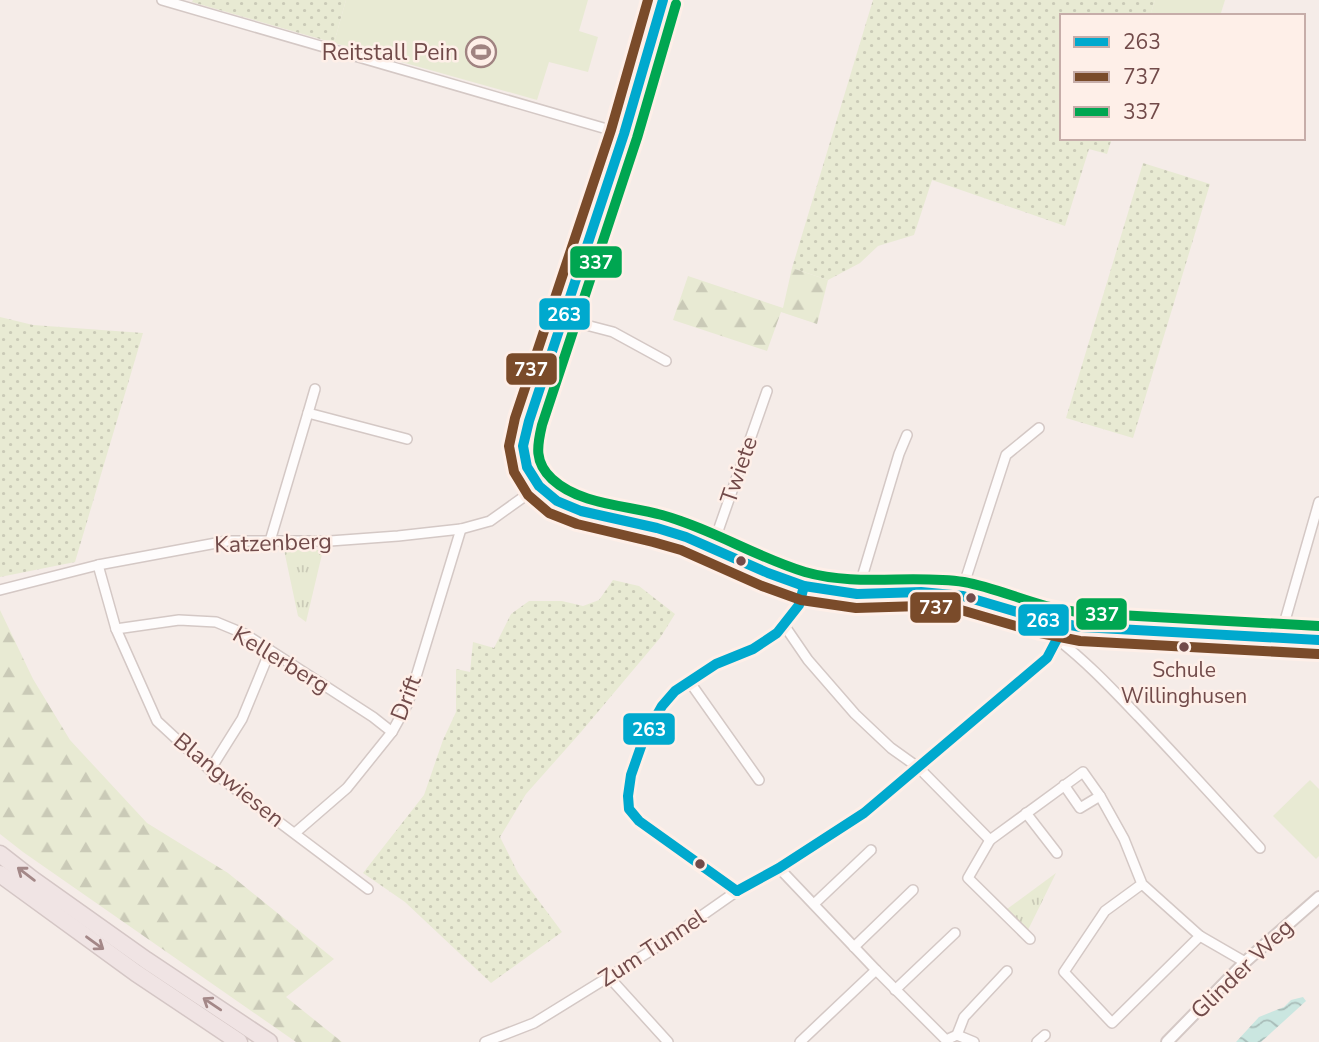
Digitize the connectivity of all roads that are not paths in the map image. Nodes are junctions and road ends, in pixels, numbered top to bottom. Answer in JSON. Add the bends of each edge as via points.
{"nodes":[{"id":1,"x":162,"y":0,"type":"edge"},
{"id":2,"x":663,"y":0,"type":"edge"},
{"id":3,"x":624,"y":134,"type":"junction"},
{"id":4,"x":564,"y":319,"type":"junction"},
{"id":5,"x":666,"y":360,"type":"dead end"},
{"id":6,"x":315,"y":389,"type":"dead end"},
{"id":7,"x":767,"y":391,"type":"dead end"},
{"id":8,"x":308,"y":413,"type":"junction"},
{"id":9,"x":1039,"y":428,"type":"dead end"},
{"id":10,"x":907,"y":435,"type":"dead end"},
{"id":11,"x":407,"y":439,"type":"dead end"},
{"id":12,"x":538,"y":486,"type":"junction"},
{"id":13,"x":1319,"y":502,"type":"edge"},
{"id":14,"x":461,"y":529,"type":"junction"},
{"id":15,"x":270,"y":541,"type":"junction"},
{"id":16,"x":712,"y":548,"type":"junction"},
{"id":17,"x":98,"y":565,"type":"junction"},
{"id":18,"x":804,"y":586,"type":"junction"},
{"id":19,"x":0,"y":590,"type":"edge"},
{"id":20,"x":857,"y":594,"type":"junction"},
{"id":21,"x":963,"y":596,"type":"junction"},
{"id":22,"x":1058,"y":623,"type":"junction"},
{"id":23,"x":784,"y":625,"type":"junction"},
{"id":24,"x":116,"y":629,"type":"junction"},
{"id":25,"x":1280,"y":638,"type":"junction"},
{"id":26,"x":1057,"y":639,"type":"junction"},
{"id":27,"x":1319,"y":640,"type":"edge"},
{"id":28,"x":270,"y":650,"type":"junction"},
{"id":29,"x":689,"y":681,"type":"junction"},
{"id":30,"x":392,"y":732,"type":"junction"},
{"id":31,"x":919,"y":768,"type":"junction"},
{"id":32,"x":210,"y":770,"type":"junction"},
{"id":33,"x":758,"y":780,"type":"dead end"},
{"id":34,"x":1064,"y":785,"type":"junction"},
{"id":35,"x":1100,"y":796,"type":"junction"},
{"id":36,"x":1026,"y":813,"type":"junction"},
{"id":37,"x":296,"y":833,"type":"junction"},
{"id":38,"x":990,"y":840,"type":"junction"},
{"id":39,"x":1260,"y":848,"type":"dead end"},
{"id":40,"x":871,"y":850,"type":"dead end"},
{"id":41,"x":1057,"y":853,"type":"dead end"},
{"id":42,"x":0,"y":854,"type":"edge"},
{"id":43,"x":779,"y":868,"type":"junction"},
{"id":44,"x":0,"y":874,"type":"edge"},
{"id":45,"x":1142,"y":884,"type":"junction"},
{"id":46,"x":368,"y":889,"type":"dead end"},
{"id":47,"x":913,"y":890,"type":"dead end"},
{"id":48,"x":737,"y":891,"type":"junction"},
{"id":49,"x":1319,"y":897,"type":"edge"},
{"id":50,"x":814,"y":904,"type":"junction"},
{"id":51,"x":955,"y":933,"type":"dead end"},
{"id":52,"x":1200,"y":936,"type":"junction"},
{"id":53,"x":1030,"y":939,"type":"dead end"},
{"id":54,"x":854,"y":947,"type":"junction"},
{"id":55,"x":1245,"y":962,"type":"junction"},
{"id":56,"x":876,"y":970,"type":"junction"},
{"id":57,"x":1007,"y":971,"type":"dead end"},
{"id":58,"x":609,"y":977,"type":"junction"},
{"id":59,"x":895,"y":990,"type":"junction"},
{"id":60,"x":957,"y":1035,"type":"junction"},
{"id":61,"x":1045,"y":1035,"type":"dead end"},
{"id":62,"x":945,"y":1041,"type":"edge"},
{"id":63,"x":239,"y":1042,"type":"edge"},
{"id":64,"x":269,"y":1042,"type":"edge"},
{"id":65,"x":485,"y":1042,"type":"edge"},
{"id":66,"x":668,"y":1042,"type":"edge"},
{"id":67,"x":800,"y":1042,"type":"edge"},
{"id":68,"x":974,"y":1042,"type":"edge"},
{"id":69,"x":1037,"y":1042,"type":"edge"},
{"id":70,"x":1167,"y":1042,"type":"edge"}],
"edges":[{"from":1,"to":3,"type":"street"},
{"from":2,"to":3,"type":"street"},
{"from":3,"to":4,"type":"street"},
{"from":4,"to":5,"type":"street","via":[[613,332]]},
{"from":4,"to":12,"type":"street","via":[[523,446],[527,467]]},
{"from":6,"to":8,"type":"street"},
{"from":7,"to":16,"type":"street","name":"Twiete"},
{"from":8,"to":11,"type":"street"},
{"from":8,"to":15,"type":"street"},
{"from":9,"to":21,"type":"street","via":[[1006,455]]},
{"from":10,"to":20,"type":"street"},
{"from":12,"to":14,"type":"street","name":"Katzenberg","via":[[490,520]]},
{"from":12,"to":16,"type":"street","via":[[581,511],[657,528]]},
{"from":13,"to":25,"type":"street"},
{"from":14,"to":15,"type":"street","name":"Katzenberg","via":[[330,541]]},
{"from":14,"to":30,"type":"street","name":"Drift","via":[[414,689]]},
{"from":15,"to":17,"type":"street","name":"Katzenberg","via":[[227,541]]},
{"from":16,"to":18,"type":"street"},
{"from":17,"to":19,"type":"street","name":"Katzenberg"},
{"from":17,"to":24,"type":"street","name":"Blangwiesen"},
{"from":18,"to":20,"type":"street"},
{"from":18,"to":23,"type":"street","via":[[799,605]]},
{"from":20,"to":21,"type":"street"},
{"from":21,"to":22,"type":"street"},
{"from":22,"to":25,"type":"street"},
{"from":22,"to":26,"type":"street"},
{"from":23,"to":29,"type":"street","via":[[753,649],[716,663]]},
{"from":23,"to":31,"type":"street","via":[[855,714]]},
{"from":24,"to":28,"type":"street","name":"Kellerberg","via":[[179,620],[216,622]]},
{"from":24,"to":32,"type":"street","name":"Blangwiesen","via":[[156,721]]},
{"from":25,"to":27,"type":"street"},
{"from":26,"to":31,"type":"street","name":"Zum Tunnel","via":[[1047,658]]},
{"from":26,"to":39,"type":"street","via":[[1113,691]]},
{"from":28,"to":30,"type":"street","name":"Kellerberg"},
{"from":28,"to":32,"type":"street","via":[[242,719]]},
{"from":29,"to":33,"type":"street"},
{"from":29,"to":48,"type":"street","via":[[663,706],[644,738],[631,775],[629,809],[639,821]]},
{"from":30,"to":37,"type":"street","name":"Drift","via":[[347,788]]},
{"from":31,"to":38,"type":"street"},
{"from":31,"to":43,"type":"street","name":"Zum Tunnel","via":[[864,813]]},
{"from":32,"to":37,"type":"street","name":"Blangwiesen"},
{"from":34,"to":35,"type":"street","via":[[1080,808]]},
{"from":34,"to":35,"type":"street","via":[[1083,772]]},
{"from":34,"to":36,"type":"street"},
{"from":35,"to":45,"type":"street"},
{"from":36,"to":38,"type":"street"},
{"from":36,"to":41,"type":"street"},
{"from":37,"to":46,"type":"street","name":"Blangwiesen"},
{"from":38,"to":53,"type":"street","via":[[968,878]]},
{"from":40,"to":50,"type":"street"},
{"from":64,"to":42,"type":"highway","one_way":true},
{"from":43,"to":48,"type":"street","name":"Zum Tunnel"},
{"from":43,"to":50,"type":"street"},
{"from":44,"to":63,"type":"highway","one_way":true},
{"from":45,"to":52,"type":"street"},
{"from":45,"to":52,"type":"street","via":[[1105,911],[1064,972],[1112,1023]]},
{"from":47,"to":54,"type":"street"},
{"from":48,"to":58,"type":"street","name":"Zum Tunnel"},
{"from":49,"to":55,"type":"street","name":"Glinder Weg"},
{"from":50,"to":54,"type":"street"},
{"from":51,"to":59,"type":"street"},
{"from":52,"to":55,"type":"street"},
{"from":54,"to":56,"type":"street"},
{"from":55,"to":70,"type":"street","name":"Glinder Weg"},
{"from":56,"to":59,"type":"street"},
{"from":56,"to":67,"type":"street"},
{"from":57,"to":60,"type":"street","via":[[964,1017]]},
{"from":58,"to":65,"type":"street","name":"Zum Tunnel","via":[[534,1023]]},
{"from":58,"to":66,"type":"street"},
{"from":59,"to":62,"type":"street"},
{"from":60,"to":62,"type":"street"},
{"from":60,"to":68,"type":"street"},
{"from":61,"to":69,"type":"street"}]}
